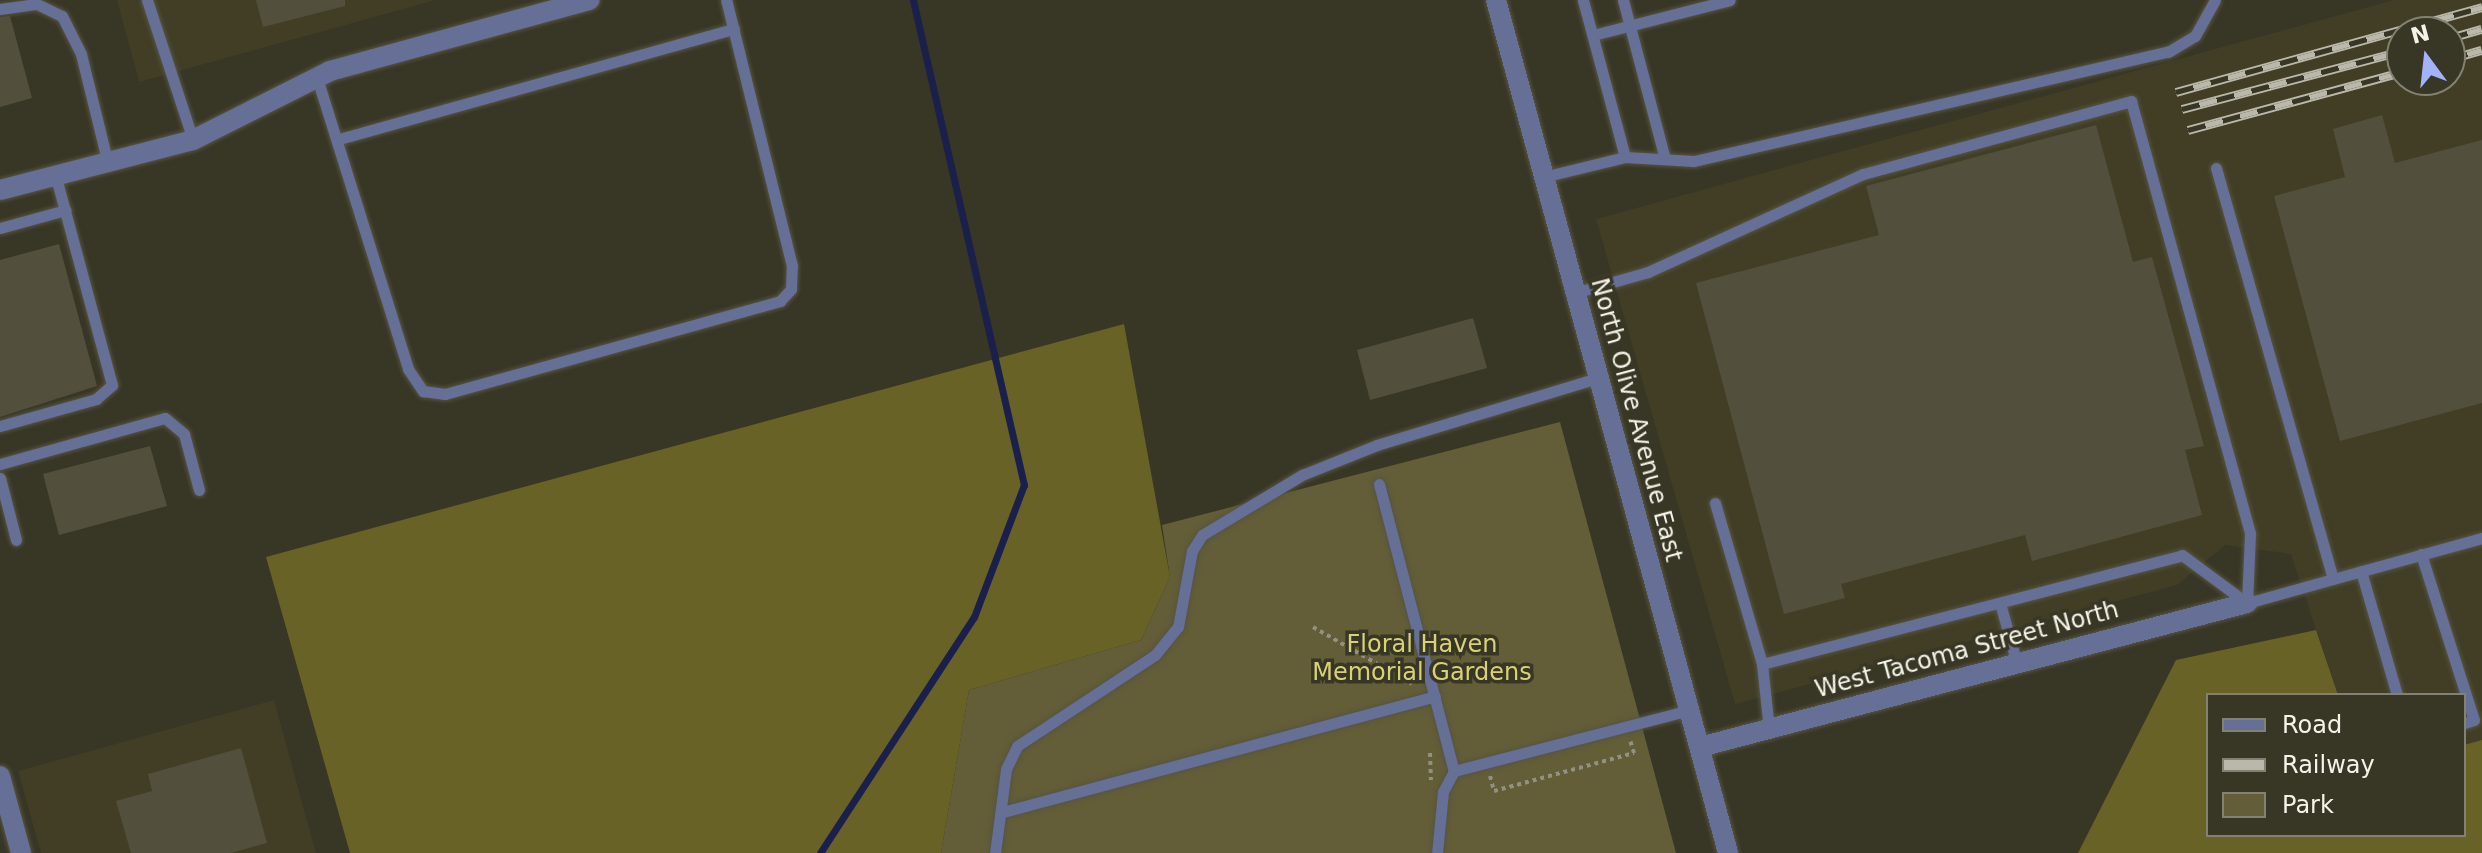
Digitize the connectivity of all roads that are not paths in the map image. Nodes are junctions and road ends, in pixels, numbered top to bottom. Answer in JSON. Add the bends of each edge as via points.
{"nodes":[{"id":1,"x":147,"y":0,"type":"edge"},
{"id":2,"x":589,"y":0,"type":"edge"},
{"id":3,"x":726,"y":0,"type":"edge"},
{"id":4,"x":1496,"y":0,"type":"edge"},
{"id":5,"x":1583,"y":0,"type":"edge"},
{"id":6,"x":1623,"y":0,"type":"edge"},
{"id":7,"x":1671,"y":0,"type":"edge"},
{"id":8,"x":1730,"y":0,"type":"edge"},
{"id":9,"x":2215,"y":0,"type":"edge"},
{"id":10,"x":0,"y":9,"type":"edge"},
{"id":11,"x":519,"y":9,"type":"edge"},
{"id":12,"x":1675,"y":14,"type":"junction"},
{"id":13,"x":1629,"y":25,"type":"junction"},
{"id":14,"x":734,"y":29,"type":"junction"},
{"id":15,"x":1593,"y":35,"type":"junction"},
{"id":16,"x":317,"y":78,"type":"junction"},
{"id":17,"x":339,"y":139,"type":"junction"},
{"id":18,"x":193,"y":140,"type":"junction"},
{"id":19,"x":1625,"y":157,"type":"junction"},
{"id":20,"x":1665,"y":159,"type":"junction"},
{"id":21,"x":108,"y":164,"type":"junction"},
{"id":22,"x":2216,"y":168,"type":"dead end"},
{"id":23,"x":56,"y":177,"type":"junction"},
{"id":24,"x":1543,"y":177,"type":"junction"},
{"id":25,"x":0,"y":190,"type":"edge"},
{"id":26,"x":66,"y":210,"type":"junction"},
{"id":27,"x":0,"y":228,"type":"edge"},
{"id":28,"x":1574,"y":293,"type":"junction"},
{"id":29,"x":1598,"y":378,"type":"junction"},
{"id":30,"x":0,"y":426,"type":"edge"},
{"id":31,"x":0,"y":464,"type":"edge"},
{"id":32,"x":0,"y":478,"type":"edge"},
{"id":33,"x":1379,"y":484,"type":"dead end"},
{"id":34,"x":199,"y":490,"type":"dead end"},
{"id":35,"x":1715,"y":503,"type":"dead end"},
{"id":36,"x":2482,"y":538,"type":"edge"},
{"id":37,"x":16,"y":540,"type":"dead end"},
{"id":38,"x":2421,"y":554,"type":"junction"},
{"id":39,"x":2361,"y":571,"type":"junction"},
{"id":40,"x":2333,"y":579,"type":"junction"},
{"id":41,"x":2000,"y":603,"type":"junction"},
{"id":42,"x":2247,"y":603,"type":"junction"},
{"id":43,"x":1762,"y":664,"type":"junction"},
{"id":44,"x":2017,"y":664,"type":"junction"},
{"id":45,"x":2396,"y":693,"type":"edge"},
{"id":46,"x":2465,"y":693,"type":"edge"},
{"id":47,"x":2466,"y":695,"type":"edge"},
{"id":48,"x":1435,"y":696,"type":"junction"},
{"id":49,"x":1690,"y":710,"type":"junction"},
{"id":50,"x":2466,"y":722,"type":"edge"},
{"id":51,"x":1769,"y":729,"type":"junction"},
{"id":52,"x":1700,"y":747,"type":"junction"},
{"id":53,"x":1454,"y":771,"type":"junction"},
{"id":54,"x":0,"y":776,"type":"edge"},
{"id":55,"x":4,"y":808,"type":"edge"},
{"id":56,"x":1003,"y":812,"type":"junction"},
{"id":57,"x":21,"y":853,"type":"edge"},
{"id":58,"x":995,"y":853,"type":"edge"},
{"id":59,"x":1437,"y":853,"type":"edge"},
{"id":60,"x":1728,"y":853,"type":"edge"}],
"edges":[{"from":1,"to":18,"type":"lane"},
{"from":2,"to":11,"type":"street"},
{"from":3,"to":14,"type":"lane"},
{"from":4,"to":24,"type":"street","name":"North Olive Avenue East"},
{"from":5,"to":15,"type":"lane"},
{"from":6,"to":13,"type":"lane"},
{"from":7,"to":12,"type":"lane"},
{"from":8,"to":12,"type":"lane"},
{"from":9,"to":20,"type":"lane","via":[[2195,36],[2168,52],[1694,161]]},
{"from":10,"to":21,"type":"lane","via":[[37,4],[62,16],[81,54]]},
{"from":11,"to":16,"type":"street"},
{"from":12,"to":13,"type":"lane"},
{"from":13,"to":15,"type":"lane"},
{"from":13,"to":20,"type":"lane"},
{"from":14,"to":17,"type":"lane"},
{"from":14,"to":17,"type":"lane","via":[[792,266],[791,289],[780,301],[688,327],[445,394],[423,391],[408,369]]},
{"from":15,"to":19,"type":"lane"},
{"from":16,"to":17,"type":"lane"},
{"from":16,"to":18,"type":"street"},
{"from":18,"to":21,"type":"street"},
{"from":19,"to":20,"type":"lane"},
{"from":19,"to":24,"type":"lane"},
{"from":21,"to":23,"type":"street"},
{"from":22,"to":40,"type":"lane"},
{"from":23,"to":25,"type":"street"},
{"from":23,"to":26,"type":"lane"},
{"from":24,"to":28,"type":"street","name":"North Olive Avenue East"},
{"from":26,"to":27,"type":"lane"},
{"from":26,"to":30,"type":"lane","via":[[112,385],[96,399]]},
{"from":28,"to":29,"type":"street","name":"North Olive Avenue East"},
{"from":28,"to":42,"type":"lane","via":[[1648,272],[1863,174],[2131,101],[2250,534]]},
{"from":29,"to":49,"type":"street","name":"North Olive Avenue East"},
{"from":29,"to":56,"type":"lane","via":[[1377,445],[1302,475],[1202,535],[1178,627],[1155,655],[1017,746],[1006,769]]},
{"from":31,"to":34,"type":"lane","via":[[165,418],[184,434]]},
{"from":32,"to":37,"type":"lane"},
{"from":33,"to":48,"type":"lane"},
{"from":35,"to":43,"type":"lane"},
{"from":36,"to":38,"type":"lane"},
{"from":38,"to":39,"type":"lane"},
{"from":38,"to":46,"type":"lane"},
{"from":39,"to":40,"type":"lane"},
{"from":39,"to":45,"type":"lane"},
{"from":40,"to":42,"type":"lane"},
{"from":41,"to":42,"type":"lane","via":[[2182,555]]},
{"from":41,"to":43,"type":"lane"},
{"from":41,"to":44,"type":"lane"},
{"from":42,"to":44,"type":"street","name":"West Tacoma Street North"},
{"from":43,"to":51,"type":"lane"},
{"from":44,"to":51,"type":"street","name":"West Tacoma Street North"},
{"from":47,"to":50,"type":"lane","via":[[2474,720]]},
{"from":48,"to":53,"type":"lane"},
{"from":48,"to":56,"type":"lane"},
{"from":49,"to":52,"type":"street","name":"North Olive Avenue East"},
{"from":49,"to":53,"type":"lane"},
{"from":51,"to":52,"type":"street","name":"West Tacoma Street North"},
{"from":52,"to":60,"type":"street","name":"North Olive Avenue East"},
{"from":53,"to":59,"type":"lane","via":[[1443,792]]},
{"from":54,"to":55,"type":"street"},
{"from":55,"to":57,"type":"street"},
{"from":56,"to":58,"type":"lane"}]}
